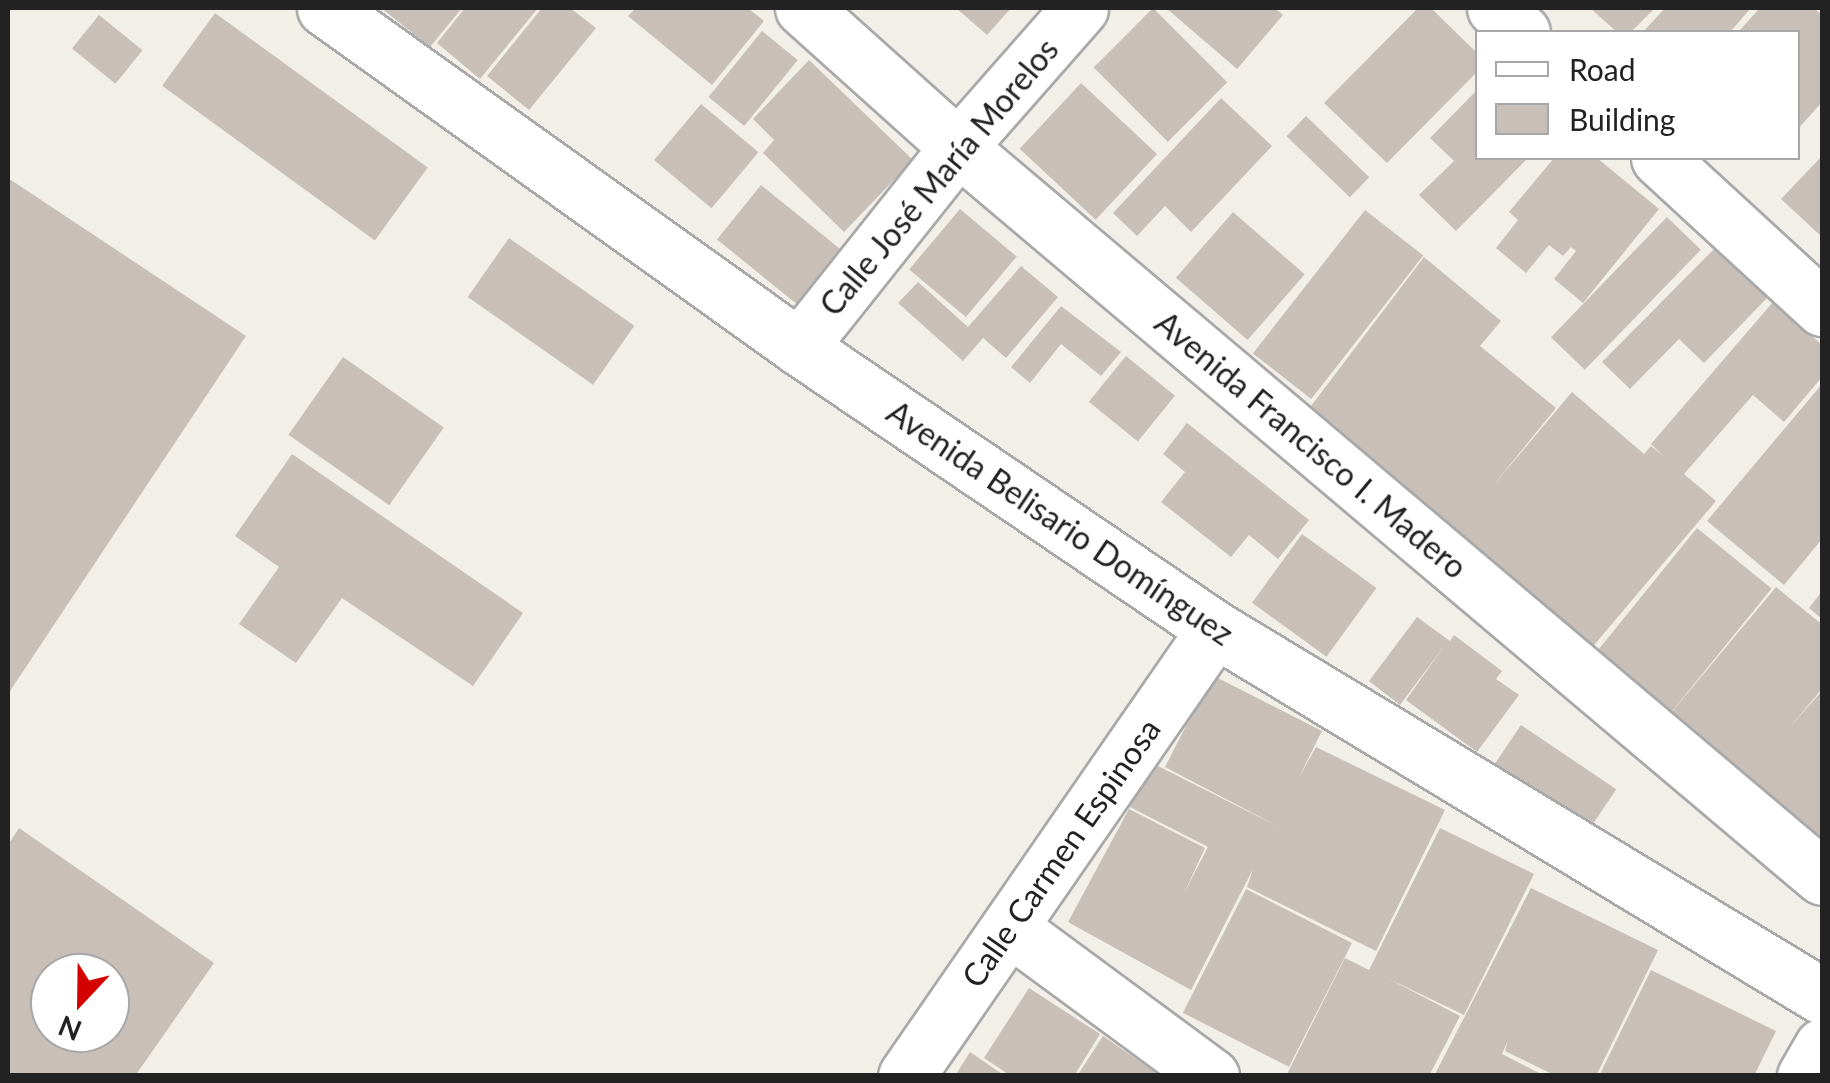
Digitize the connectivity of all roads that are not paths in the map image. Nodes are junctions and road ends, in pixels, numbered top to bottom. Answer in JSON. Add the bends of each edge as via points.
{"nodes":[{"id":1,"x":324,"y":8,"type":"edge"},
{"id":2,"x":803,"y":8,"type":"edge"},
{"id":3,"x":1080,"y":8,"type":"edge"},
{"id":4,"x":1495,"y":8,"type":"edge"},
{"id":5,"x":1520,"y":30,"type":"edge"},
{"id":6,"x":958,"y":148,"type":"junction"},
{"id":7,"x":1660,"y":160,"type":"edge"},
{"id":8,"x":1822,"y":308,"type":"edge"},
{"id":9,"x":799,"y":347,"type":"junction"},
{"id":10,"x":1215,"y":629,"type":"junction"},
{"id":11,"x":1822,"y":877,"type":"edge"},
{"id":12,"x":1010,"y":928,"type":"junction"},
{"id":13,"x":1822,"y":996,"type":"edge"},
{"id":14,"x":1822,"y":1046,"type":"edge"},
{"id":15,"x":906,"y":1076,"type":"edge"},
{"id":16,"x":1211,"y":1076,"type":"edge"},
{"id":17,"x":1805,"y":1076,"type":"edge"}],
"edges":[{"from":1,"to":9,"type":"street","name":"Avenida Belisario Domínguez"},
{"from":2,"to":6,"type":"street","name":"Avenida Francisco I. Madero"},
{"from":3,"to":6,"type":"street","name":"Calle José María Morelos"},
{"from":4,"to":5,"type":"street"},
{"from":6,"to":9,"type":"street","name":"Calle José María Morelos"},
{"from":6,"to":11,"type":"street","name":"Avenida Francisco I. Madero"},
{"from":7,"to":8,"type":"street"},
{"from":9,"to":10,"type":"street","name":"Avenida Belisario Domínguez"},
{"from":10,"to":12,"type":"street","name":"Calle Carmen Espinosa"},
{"from":10,"to":13,"type":"street","name":"Avenida Belisario Domínguez"},
{"from":12,"to":15,"type":"street","name":"Calle Carmen Espinosa"},
{"from":12,"to":16,"type":"street"},
{"from":14,"to":17,"type":"street"}]}
